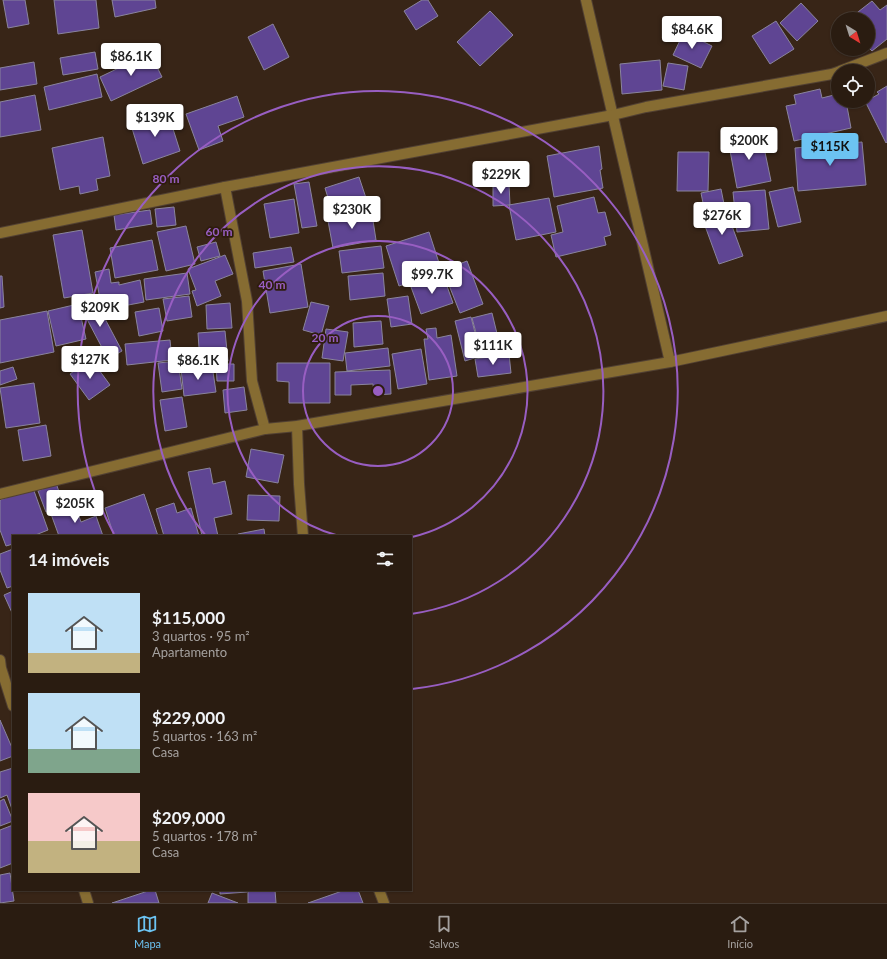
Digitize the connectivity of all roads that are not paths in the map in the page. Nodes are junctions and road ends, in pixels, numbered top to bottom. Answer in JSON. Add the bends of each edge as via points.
{"nodes":[{"id":1,"x":586,"y":0,"type":"edge"},
{"id":2,"x":887,"y":53,"type":"edge"},
{"id":3,"x":858,"y":64,"type":"edge"},
{"id":4,"x":831,"y":74,"type":"edge"},
{"id":5,"x":613,"y":116,"type":"junction"},
{"id":6,"x":225,"y":187,"type":"junction"},
{"id":7,"x":0,"y":233,"type":"edge"},
{"id":8,"x":887,"y":316,"type":"edge"},
{"id":9,"x":670,"y":362,"type":"junction"},
{"id":10,"x":297,"y":426,"type":"junction"},
{"id":11,"x":265,"y":429,"type":"junction"},
{"id":12,"x":0,"y":494,"type":"edge"},
{"id":13,"x":303,"y":535,"type":"edge"},
{"id":14,"x":0,"y":665,"type":"edge"},
{"id":15,"x":12,"y":703,"type":"edge"},
{"id":16,"x":84,"y":891,"type":"edge"},
{"id":17,"x":379,"y":891,"type":"edge"},
{"id":18,"x":88,"y":903,"type":"edge"},
{"id":19,"x":384,"y":903,"type":"edge"}],
"edges":[{"from":1,"to":5,"type":"street"},
{"from":2,"to":3,"type":"street"},
{"from":4,"to":5,"type":"street","via":[[646,107]]},
{"from":5,"to":6,"type":"street"},
{"from":5,"to":9,"type":"street"},
{"from":6,"to":7,"type":"street"},
{"from":6,"to":11,"type":"street","via":[[247,301],[252,382]]},
{"from":8,"to":9,"type":"street"},
{"from":9,"to":10,"type":"street"},
{"from":10,"to":11,"type":"street"},
{"from":10,"to":13,"type":"street"},
{"from":11,"to":12,"type":"street"},
{"from":14,"to":15,"type":"street"},
{"from":16,"to":18,"type":"street"},
{"from":17,"to":19,"type":"street"}]}
